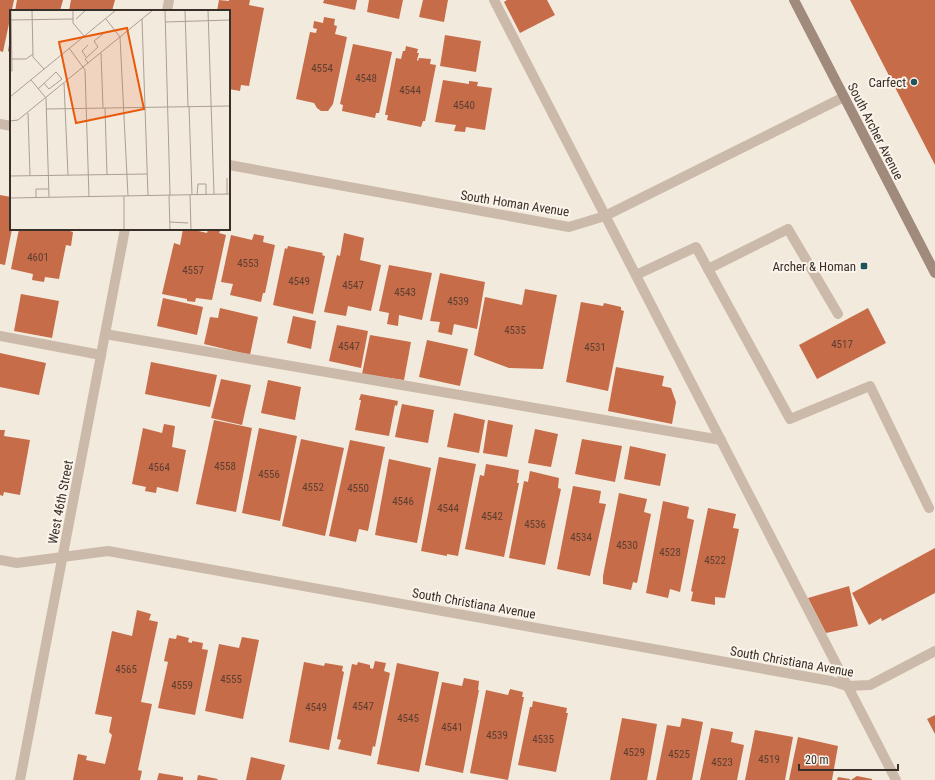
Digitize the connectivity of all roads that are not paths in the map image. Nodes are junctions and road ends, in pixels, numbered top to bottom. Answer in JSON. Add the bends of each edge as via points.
{"nodes":[{"id":1,"x":169,"y":0,"type":"edge"},
{"id":2,"x":494,"y":0,"type":"edge"},
{"id":3,"x":794,"y":0,"type":"edge"},
{"id":4,"x":167,"y":10,"type":"edge"},
{"id":5,"x":844,"y":96,"type":"junction"},
{"id":6,"x":0,"y":124,"type":"edge"},
{"id":7,"x":10,"y":126,"type":"edge"},
{"id":8,"x":230,"y":166,"type":"edge"},
{"id":9,"x":605,"y":216,"type":"junction"},
{"id":10,"x":125,"y":230,"type":"edge"},
{"id":11,"x":708,"y":269,"type":"junction"},
{"id":12,"x":935,"y":273,"type":"edge"},
{"id":13,"x":636,"y":275,"type":"junction"},
{"id":14,"x":838,"y":314,"type":"dead end"},
{"id":15,"x":105,"y":334,"type":"junction"},
{"id":16,"x":0,"y":336,"type":"edge"},
{"id":17,"x":101,"y":354,"type":"junction"},
{"id":18,"x":720,"y":440,"type":"junction"},
{"id":19,"x":929,"y":508,"type":"dead end"},
{"id":20,"x":63,"y":556,"type":"junction"},
{"id":21,"x":0,"y":560,"type":"edge"},
{"id":22,"x":935,"y":651,"type":"edge"},
{"id":23,"x":847,"y":686,"type":"junction"},
{"id":24,"x":20,"y":780,"type":"edge"},
{"id":25,"x":896,"y":780,"type":"edge"}],
"edges":[{"from":1,"to":4,"type":"street"},
{"from":2,"to":9,"type":"street"},
{"from":3,"to":5,"type":"main road","name":"South Archer Avenue"},
{"from":5,"to":9,"type":"street","name":"South Homan Avenue"},
{"from":5,"to":12,"type":"main road","name":"South Archer Avenue"},
{"from":6,"to":7,"type":"street"},
{"from":8,"to":9,"type":"street","name":"South Homan Avenue","via":[[569,227]]},
{"from":9,"to":13,"type":"street"},
{"from":10,"to":15,"type":"street","name":"West 46th Street"},
{"from":11,"to":13,"type":"street","via":[[696,248]]},
{"from":11,"to":14,"type":"street","via":[[788,229]]},
{"from":11,"to":19,"type":"street","via":[[790,419],[870,386]]},
{"from":13,"to":18,"type":"street"},
{"from":15,"to":17,"type":"street","name":"West 46th Street"},
{"from":15,"to":18,"type":"street"},
{"from":16,"to":17,"type":"street"},
{"from":17,"to":20,"type":"street","name":"West 46th Street"},
{"from":18,"to":23,"type":"street"},
{"from":20,"to":21,"type":"street","name":"South Christiana Avenue","via":[[17,563]]},
{"from":20,"to":23,"type":"street","name":"South Christiana Avenue","via":[[108,551],[707,658]]},
{"from":20,"to":24,"type":"street","name":"West 46th Street"},
{"from":22,"to":23,"type":"street","name":"South Christiana Avenue","via":[[870,685]]},
{"from":23,"to":25,"type":"street"}]}
